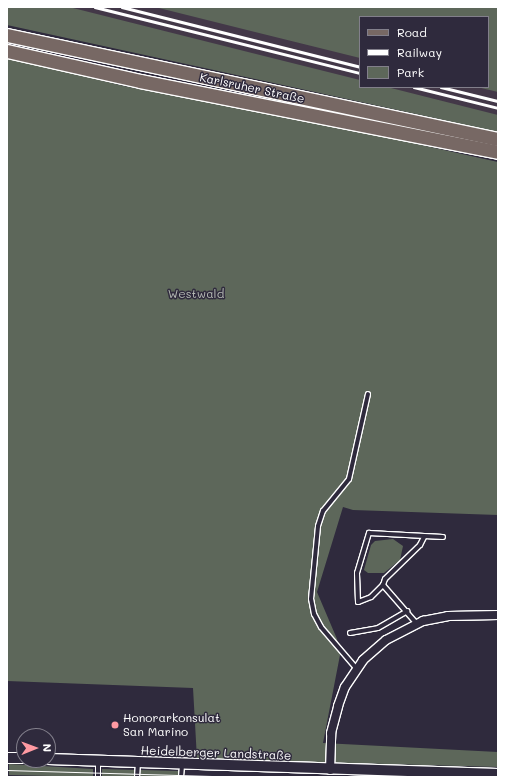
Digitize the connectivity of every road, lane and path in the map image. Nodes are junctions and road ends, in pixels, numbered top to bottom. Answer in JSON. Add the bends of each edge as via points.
{"nodes":[{"id":1,"x":7,"y":35,"type":"edge"},
{"id":2,"x":7,"y":51,"type":"edge"},
{"id":3,"x":498,"y":139,"type":"edge"},
{"id":4,"x":498,"y":152,"type":"edge"},
{"id":5,"x":368,"y":394,"type":"dead end"},
{"id":6,"x":424,"y":537,"type":"junction"},
{"id":7,"x":443,"y":537,"type":"dead end"},
{"id":8,"x":383,"y":585,"type":"junction"},
{"id":9,"x":408,"y":611,"type":"junction"},
{"id":10,"x":498,"y":615,"type":"edge"},
{"id":11,"x":417,"y":624,"type":"junction"},
{"id":12,"x":350,"y":632,"type":"dead end"},
{"id":13,"x":356,"y":668,"type":"junction"},
{"id":14,"x":56,"y":759,"type":"edge"},
{"id":15,"x":98,"y":761,"type":"junction"},
{"id":16,"x":138,"y":763,"type":"junction"},
{"id":17,"x":182,"y":764,"type":"junction"},
{"id":18,"x":330,"y":770,"type":"junction"},
{"id":19,"x":368,"y":774,"type":"edge"},
{"id":20,"x":498,"y":774,"type":"edge"},
{"id":21,"x":98,"y":777,"type":"edge"},
{"id":22,"x":138,"y":777,"type":"edge"},
{"id":23,"x":181,"y":777,"type":"edge"}],
"edges":[{"from":1,"to":3,"type":"main road","name":"Karlsruher Straße"},
{"from":2,"to":4,"type":"main road","name":"Karlsruher Straße","via":[[140,81]]},
{"from":5,"to":13,"type":"lane","via":[[349,479],[323,511],[318,526],[311,599],[314,614],[321,627]]},
{"from":6,"to":7,"type":"lane"},
{"from":6,"to":8,"type":"lane","via":[[420,545],[385,579]]},
{"from":6,"to":8,"type":"lane","via":[[418,534],[369,533],[357,573],[358,602],[371,598]]},
{"from":8,"to":9,"type":"lane"},
{"from":9,"to":11,"type":"lane"},
{"from":9,"to":12,"type":"lane","via":[[378,628]]},
{"from":10,"to":11,"type":"street","via":[[448,616]]},
{"from":11,"to":13,"type":"street","via":[[386,640]]},
{"from":13,"to":18,"type":"street","via":[[345,688],[334,718]]},
{"from":14,"to":15,"type":"street","name":"Heidelberger Landstraße"},
{"from":15,"to":16,"type":"street","name":"Heidelberger Landstraße"},
{"from":15,"to":21,"type":"lane"},
{"from":16,"to":17,"type":"street","name":"Heidelberger Landstraße"},
{"from":16,"to":22,"type":"lane"},
{"from":17,"to":18,"type":"street","name":"Heidelberger Landstraße"},
{"from":17,"to":23,"type":"lane"},
{"from":18,"to":19,"type":"street","name":"Heidelberger Landstraße"},
{"from":19,"to":20,"type":"street","name":"Heidelberger Landstraße","via":[[383,771]]}]}
